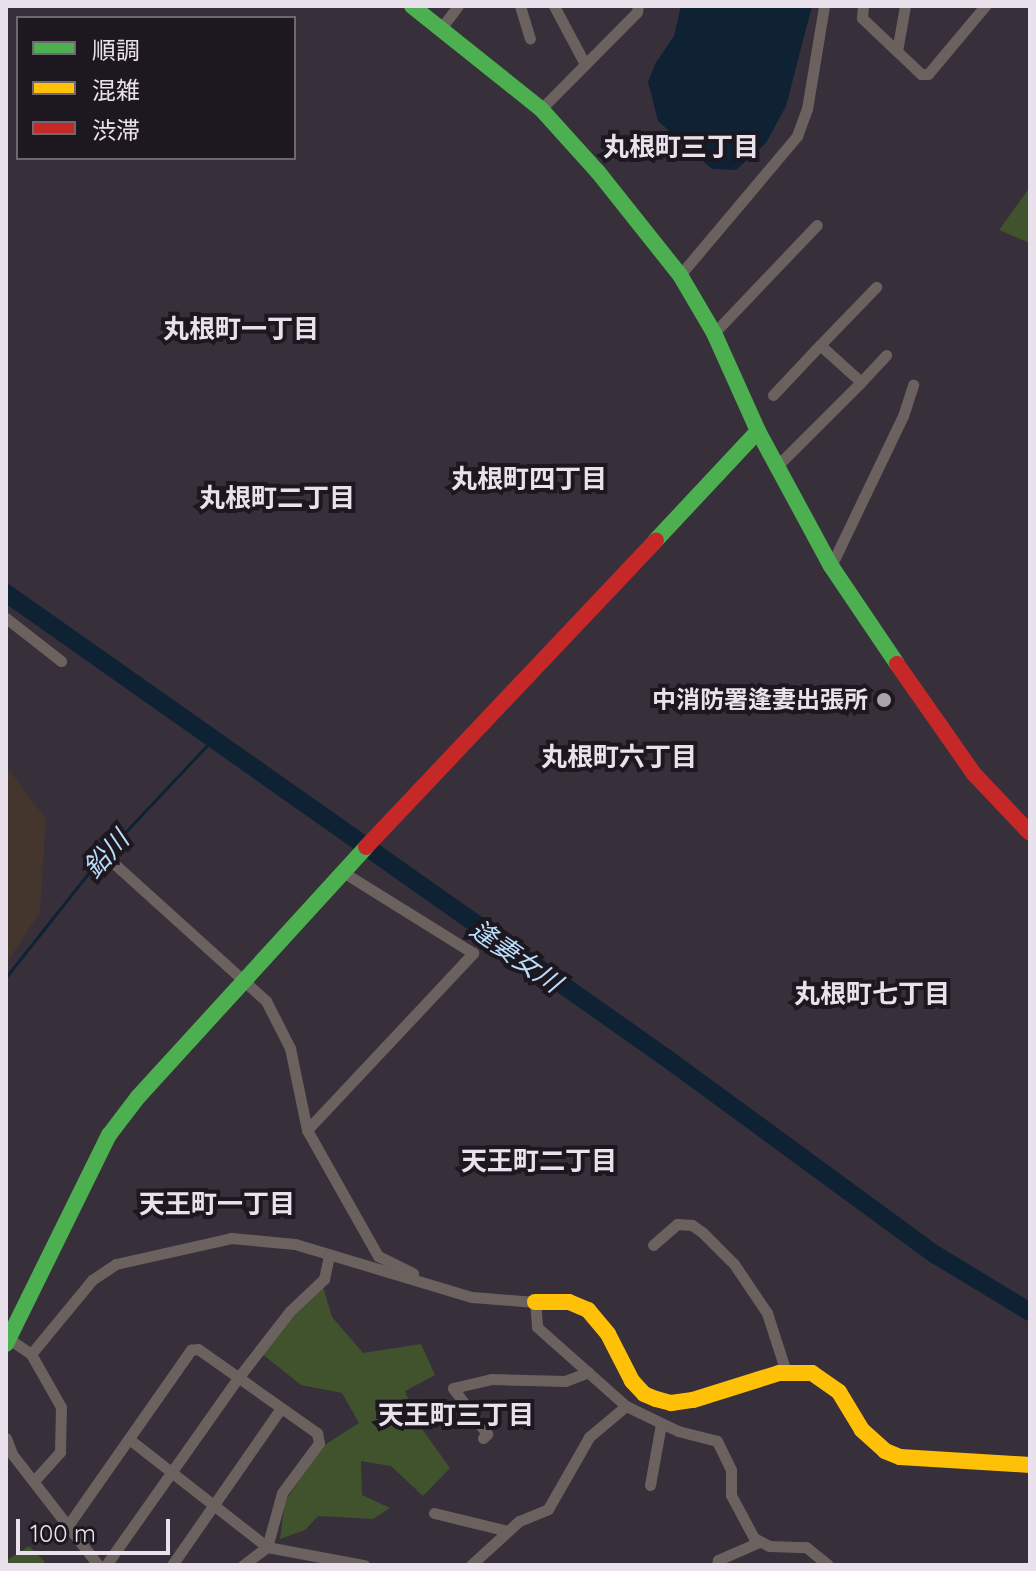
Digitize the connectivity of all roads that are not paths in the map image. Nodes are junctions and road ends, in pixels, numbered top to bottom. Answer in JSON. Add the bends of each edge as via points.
{"nodes":[{"id":1,"x":412,"y":6,"type":"edge"},
{"id":2,"x":458,"y":6,"type":"edge"},
{"id":3,"x":520,"y":6,"type":"edge"},
{"id":4,"x":638,"y":6,"type":"edge"},
{"id":5,"x":824,"y":6,"type":"edge"},
{"id":6,"x":863,"y":6,"type":"edge"},
{"id":7,"x":905,"y":6,"type":"edge"},
{"id":8,"x":985,"y":6,"type":"edge"},
{"id":9,"x":558,"y":8,"type":"edge"},
{"id":10,"x":442,"y":27,"type":"junction"},
{"id":11,"x":530,"y":38,"type":"dead end"},
{"id":12,"x":897,"y":51,"type":"junction"},
{"id":13,"x":585,"y":64,"type":"junction"},
{"id":14,"x":541,"y":109,"type":"junction"},
{"id":15,"x":817,"y":225,"type":"dead end"},
{"id":16,"x":680,"y":275,"type":"junction"},
{"id":17,"x":876,"y":287,"type":"dead end"},
{"id":18,"x":714,"y":333,"type":"junction"},
{"id":19,"x":820,"y":345,"type":"junction"},
{"id":20,"x":886,"y":355,"type":"dead end"},
{"id":21,"x":861,"y":382,"type":"junction"},
{"id":22,"x":913,"y":385,"type":"dead end"},
{"id":23,"x":773,"y":395,"type":"dead end"},
{"id":24,"x":758,"y":431,"type":"junction"},
{"id":25,"x":778,"y":465,"type":"junction"},
{"id":26,"x":831,"y":566,"type":"junction"},
{"id":27,"x":6,"y":618,"type":"edge"},
{"id":28,"x":61,"y":661,"type":"dead end"},
{"id":29,"x":1030,"y":833,"type":"edge"},
{"id":30,"x":109,"y":859,"type":"dead end"},
{"id":31,"x":347,"y":868,"type":"junction"},
{"id":32,"x":245,"y":979,"type":"junction"},
{"id":33,"x":307,"y":1130,"type":"junction"},
{"id":34,"x":653,"y":1245,"type":"dead end"},
{"id":35,"x":329,"y":1256,"type":"junction"},
{"id":36,"x":423,"y":1281,"type":"junction"},
{"id":37,"x":535,"y":1302,"type":"junction"},
{"id":38,"x":8,"y":1341,"type":"edge"},
{"id":39,"x":31,"y":1354,"type":"junction"},
{"id":40,"x":588,"y":1372,"type":"junction"},
{"id":41,"x":786,"y":1372,"type":"junction"},
{"id":42,"x":238,"y":1378,"type":"junction"},
{"id":43,"x":626,"y":1406,"type":"junction"},
{"id":44,"x":281,"y":1408,"type":"junction"},
{"id":45,"x":661,"y":1424,"type":"junction"},
{"id":46,"x":6,"y":1438,"type":"edge"},
{"id":47,"x":483,"y":1438,"type":"dead end"},
{"id":48,"x":129,"y":1439,"type":"junction"},
{"id":49,"x":1030,"y":1465,"type":"edge"},
{"id":50,"x":170,"y":1473,"type":"junction"},
{"id":51,"x":34,"y":1481,"type":"junction"},
{"id":52,"x":650,"y":1485,"type":"dead end"},
{"id":53,"x":214,"y":1504,"type":"junction"},
{"id":54,"x":434,"y":1513,"type":"dead end"},
{"id":55,"x":69,"y":1524,"type":"junction"},
{"id":56,"x":508,"y":1531,"type":"junction"},
{"id":57,"x":759,"y":1542,"type":"junction"},
{"id":58,"x":267,"y":1547,"type":"junction"},
{"id":59,"x":98,"y":1565,"type":"edge"},
{"id":60,"x":106,"y":1565,"type":"edge"},
{"id":61,"x":172,"y":1565,"type":"edge"},
{"id":62,"x":243,"y":1565,"type":"edge"},
{"id":63,"x":364,"y":1565,"type":"edge"},
{"id":64,"x":471,"y":1565,"type":"edge"},
{"id":65,"x":717,"y":1565,"type":"edge"},
{"id":66,"x":828,"y":1565,"type":"edge"}],
"edges":[{"from":1,"to":10,"type":"street"},
{"from":2,"to":10,"type":"street"},
{"from":3,"to":11,"type":"street"},
{"from":4,"to":13,"type":"street"},
{"from":5,"to":16,"type":"street","via":[[807,109],[797,136]]},
{"from":6,"to":12,"type":"street","via":[[862,18]]},
{"from":7,"to":12,"type":"street"},
{"from":8,"to":12,"type":"street","via":[[928,74],[921,74]]},
{"from":9,"to":13,"type":"street"},
{"from":10,"to":14,"type":"street"},
{"from":13,"to":14,"type":"street"},
{"from":14,"to":16,"type":"street"},
{"from":15,"to":18,"type":"street"},
{"from":16,"to":18,"type":"street"},
{"from":17,"to":19,"type":"street"},
{"from":18,"to":24,"type":"street"},
{"from":19,"to":21,"type":"street"},
{"from":19,"to":23,"type":"street"},
{"from":20,"to":21,"type":"street"},
{"from":21,"to":25,"type":"street"},
{"from":22,"to":26,"type":"street"},
{"from":24,"to":25,"type":"street"},
{"from":24,"to":31,"type":"street"},
{"from":25,"to":26,"type":"street"},
{"from":26,"to":29,"type":"street","via":[[974,774]]},
{"from":27,"to":28,"type":"street"},
{"from":30,"to":32,"type":"street"},
{"from":31,"to":32,"type":"street"},
{"from":31,"to":33,"type":"street","via":[[473,953]]},
{"from":32,"to":33,"type":"street","via":[[281,1024]]},
{"from":32,"to":38,"type":"street","via":[[109,1135]]},
{"from":33,"to":36,"type":"street","via":[[378,1256]]},
{"from":34,"to":41,"type":"street","via":[[677,1224],[702,1232],[734,1264],[767,1313]]},
{"from":35,"to":36,"type":"street"},
{"from":35,"to":39,"type":"street","via":[[275,1240],[231,1238],[116,1264],[92,1280]]},
{"from":35,"to":42,"type":"street","via":[[324,1279],[290,1311]]},
{"from":36,"to":37,"type":"street","via":[[472,1297]]},
{"from":37,"to":40,"type":"street","via":[[537,1327]]},
{"from":37,"to":41,"type":"street","via":[[569,1302],[588,1310],[608,1334],[632,1381],[656,1399],[693,1400]]},
{"from":38,"to":39,"type":"street"},
{"from":39,"to":51,"type":"street","via":[[61,1407],[60,1452]]},
{"from":40,"to":43,"type":"street"},
{"from":40,"to":47,"type":"street","via":[[565,1381],[491,1379],[453,1388],[487,1434]]},
{"from":41,"to":49,"type":"street","via":[[826,1379],[862,1430],[900,1457]]},
{"from":42,"to":44,"type":"street"},
{"from":42,"to":48,"type":"street","via":[[198,1349],[191,1350]]},
{"from":42,"to":50,"type":"street"},
{"from":43,"to":45,"type":"street"},
{"from":43,"to":56,"type":"street","via":[[589,1437],[548,1509]]},
{"from":44,"to":53,"type":"street"},
{"from":44,"to":58,"type":"street","via":[[317,1433],[319,1443],[282,1493]]},
{"from":45,"to":52,"type":"street"},
{"from":45,"to":57,"type":"street","via":[[717,1441],[731,1470],[738,1515]]},
{"from":46,"to":51,"type":"street"},
{"from":48,"to":50,"type":"street"},
{"from":48,"to":55,"type":"street"},
{"from":50,"to":53,"type":"street"},
{"from":50,"to":60,"type":"street"},
{"from":51,"to":55,"type":"street"},
{"from":53,"to":58,"type":"street"},
{"from":53,"to":61,"type":"street"},
{"from":54,"to":56,"type":"street"},
{"from":55,"to":59,"type":"street"},
{"from":56,"to":64,"type":"street"},
{"from":57,"to":65,"type":"street"},
{"from":57,"to":66,"type":"street","via":[[806,1547]]},
{"from":58,"to":62,"type":"street"},
{"from":58,"to":63,"type":"street"}]}
